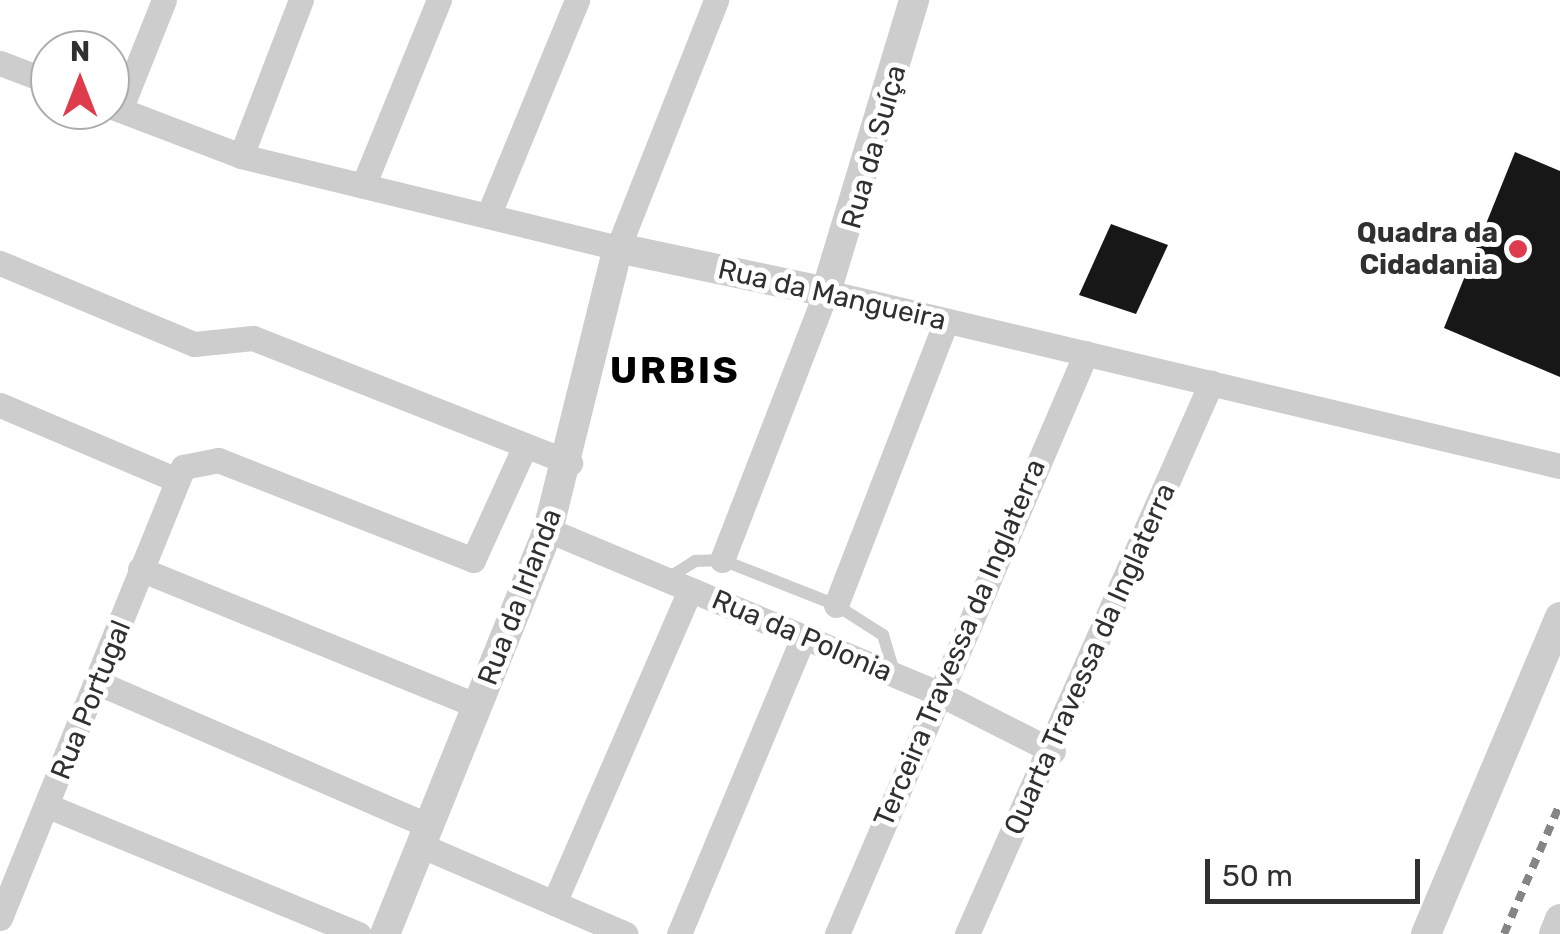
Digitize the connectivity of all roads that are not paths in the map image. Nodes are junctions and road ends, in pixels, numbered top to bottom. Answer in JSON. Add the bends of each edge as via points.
{"nodes":[{"id":1,"x":164,"y":0,"type":"edge"},
{"id":2,"x":301,"y":0,"type":"edge"},
{"id":3,"x":440,"y":0,"type":"edge"},
{"id":4,"x":577,"y":0,"type":"edge"},
{"id":5,"x":716,"y":0,"type":"edge"},
{"id":6,"x":914,"y":0,"type":"edge"},
{"id":7,"x":0,"y":63,"type":"edge"},
{"id":8,"x":30,"y":74,"type":"edge"},
{"id":9,"x":130,"y":75,"type":"edge"},
{"id":10,"x":130,"y":114,"type":"edge"},
{"id":11,"x":241,"y":156,"type":"junction"},
{"id":12,"x":362,"y":186,"type":"junction"},
{"id":13,"x":488,"y":216,"type":"junction"},
{"id":14,"x":618,"y":248,"type":"junction"},
{"id":15,"x":0,"y":263,"type":"edge"},
{"id":16,"x":826,"y":292,"type":"junction"},
{"id":17,"x":946,"y":321,"type":"junction"},
{"id":18,"x":1086,"y":353,"type":"junction"},
{"id":19,"x":1211,"y":383,"type":"junction"},
{"id":20,"x":0,"y":405,"type":"edge"},
{"id":21,"x":525,"y":446,"type":"junction"},
{"id":22,"x":570,"y":463,"type":"junction"},
{"id":23,"x":1560,"y":466,"type":"edge"},
{"id":24,"x":172,"y":478,"type":"junction"},
{"id":25,"x":548,"y":530,"type":"junction"},
{"id":26,"x":722,"y":560,"type":"junction"},
{"id":27,"x":140,"y":569,"type":"junction"},
{"id":28,"x":666,"y":580,"type":"junction"},
{"id":29,"x":690,"y":590,"type":"junction"},
{"id":30,"x":836,"y":605,"type":"junction"},
{"id":31,"x":1560,"y":617,"type":"edge"},
{"id":32,"x":804,"y":638,"type":"junction"},
{"id":33,"x":894,"y":675,"type":"junction"},
{"id":34,"x":101,"y":684,"type":"junction"},
{"id":35,"x":936,"y":692,"type":"junction"},
{"id":36,"x":478,"y":706,"type":"junction"},
{"id":37,"x":1052,"y":751,"type":"junction"},
{"id":38,"x":48,"y":806,"type":"junction"},
{"id":39,"x":424,"y":835,"type":"junction"},
{"id":40,"x":564,"y":917,"type":"edge"},
{"id":41,"x":0,"y":918,"type":"edge"},
{"id":42,"x":1560,"y":919,"type":"edge"},
{"id":43,"x":359,"y":934,"type":"edge"},
{"id":44,"x":385,"y":934,"type":"edge"},
{"id":45,"x":626,"y":934,"type":"edge"},
{"id":46,"x":678,"y":934,"type":"edge"},
{"id":47,"x":837,"y":934,"type":"edge"},
{"id":48,"x":967,"y":934,"type":"edge"},
{"id":49,"x":1426,"y":934,"type":"edge"},
{"id":50,"x":1554,"y":934,"type":"edge"}],
"edges":[{"from":1,"to":9,"type":"street"},
{"from":2,"to":11,"type":"street"},
{"from":3,"to":12,"type":"street"},
{"from":4,"to":13,"type":"street"},
{"from":5,"to":14,"type":"street"},
{"from":6,"to":16,"type":"street","name":"Rua da Suíça"},
{"from":7,"to":8,"type":"street"},
{"from":10,"to":11,"type":"street","name":"Rua da Mangueira"},
{"from":11,"to":12,"type":"street","name":"Rua da Mangueira"},
{"from":12,"to":13,"type":"street","name":"Rua da Mangueira"},
{"from":13,"to":14,"type":"street","name":"Rua da Mangueira"},
{"from":14,"to":16,"type":"street","name":"Rua da Mangueira"},
{"from":14,"to":22,"type":"street","name":"Rua da Irlanda"},
{"from":15,"to":21,"type":"street","via":[[194,344],[253,338]]},
{"from":16,"to":17,"type":"street","name":"Rua da Mangueira"},
{"from":16,"to":26,"type":"street"},
{"from":17,"to":18,"type":"street","name":"Rua da Mangueira"},
{"from":17,"to":30,"type":"street"},
{"from":18,"to":19,"type":"street","name":"Rua da Mangueira"},
{"from":18,"to":35,"type":"street","name":"Terceira Travessa da Inglaterra"},
{"from":19,"to":23,"type":"street","name":"Rua da Mangueira"},
{"from":19,"to":37,"type":"street","name":"Quarta Travessa da Inglaterra"},
{"from":20,"to":24,"type":"street"},
{"from":21,"to":22,"type":"street"},
{"from":21,"to":24,"type":"street","via":[[473,560],[218,460],[195,460]]},
{"from":22,"to":25,"type":"street","name":"Rua da Irlanda"},
{"from":24,"to":27,"type":"street","name":"Rua Portugal"},
{"from":25,"to":28,"type":"street","name":"Rua da Polonia"},
{"from":25,"to":36,"type":"street","name":"Rua da Irlanda"},
{"from":26,"to":28,"type":"lane","via":[[695,561]]},
{"from":26,"to":30,"type":"lane"},
{"from":27,"to":34,"type":"street","name":"Rua Portugal"},
{"from":27,"to":36,"type":"street"},
{"from":28,"to":29,"type":"street","name":"Rua da Polonia"},
{"from":29,"to":32,"type":"street","name":"Rua da Polonia"},
{"from":29,"to":40,"type":"street"},
{"from":30,"to":33,"type":"lane","via":[[883,634]]},
{"from":31,"to":49,"type":"street"},
{"from":32,"to":33,"type":"street","name":"Rua da Polonia"},
{"from":32,"to":46,"type":"street"},
{"from":33,"to":35,"type":"street","name":"Rua da Polonia"},
{"from":34,"to":38,"type":"street","name":"Rua Portugal"},
{"from":34,"to":39,"type":"street"},
{"from":35,"to":37,"type":"street","name":"Rua da Polonia"},
{"from":35,"to":47,"type":"street","name":"Terceira Travessa da Inglaterra"},
{"from":36,"to":39,"type":"street","name":"Rua da Irlanda"},
{"from":37,"to":48,"type":"street","name":"Quarta Travessa da Inglaterra"},
{"from":38,"to":41,"type":"street","name":"Rua Portugal"},
{"from":38,"to":43,"type":"street"},
{"from":39,"to":40,"type":"street"},
{"from":39,"to":44,"type":"street","name":"Rua da Irlanda"},
{"from":40,"to":45,"type":"street"},
{"from":42,"to":50,"type":"street"}]}
